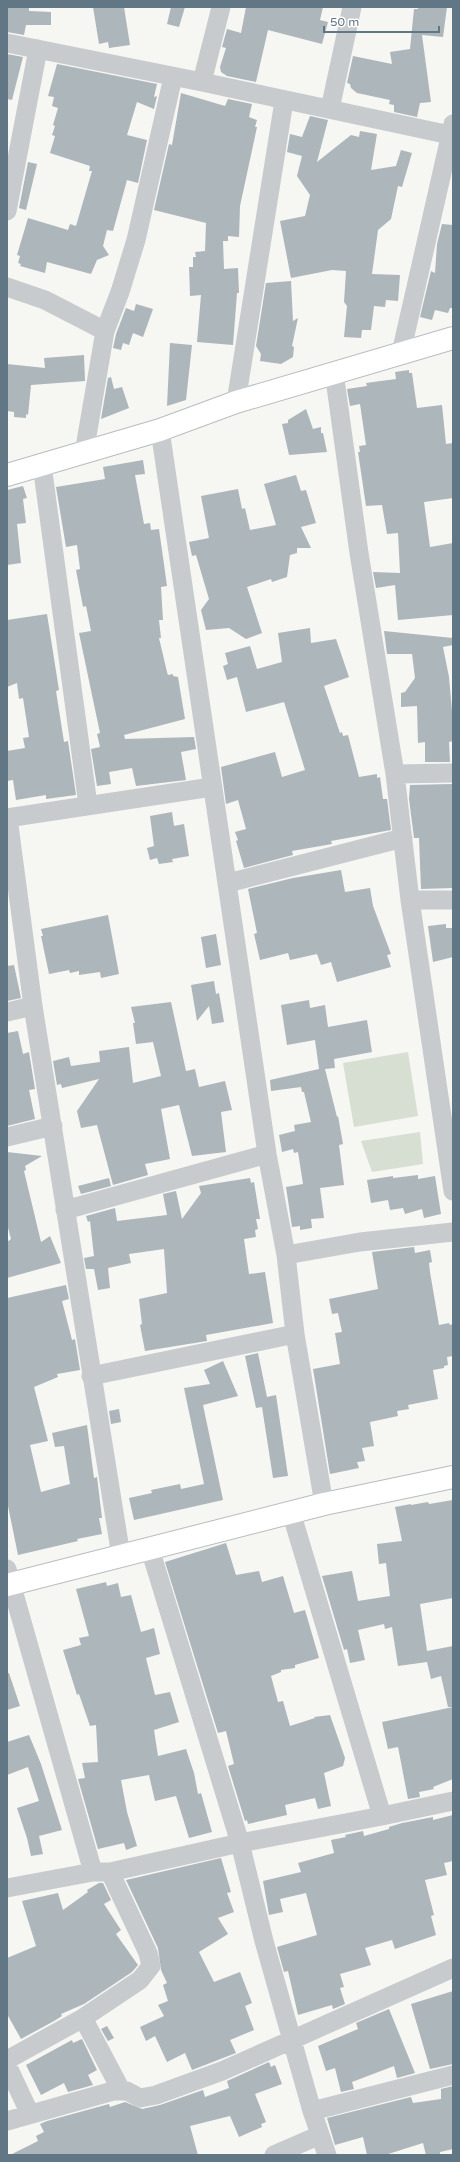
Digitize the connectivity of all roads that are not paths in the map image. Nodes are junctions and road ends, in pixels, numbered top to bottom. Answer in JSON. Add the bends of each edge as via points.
{"nodes":[{"id":1,"x":221,"y":7,"type":"edge"},
{"id":2,"x":352,"y":7,"type":"edge"},
{"id":3,"x":7,"y":43,"type":"edge"},
{"id":4,"x":38,"y":50,"type":"junction"},
{"id":5,"x":173,"y":77,"type":"junction"},
{"id":6,"x":202,"y":82,"type":"junction"},
{"id":7,"x":284,"y":101,"type":"junction"},
{"id":8,"x":330,"y":109,"type":"junction"},
{"id":9,"x":452,"y":130,"type":"edge"},
{"id":10,"x":7,"y":211,"type":"edge"},
{"id":11,"x":7,"y":287,"type":"edge"},
{"id":12,"x":105,"y":331,"type":"junction"},
{"id":13,"x":453,"y":338,"type":"edge"},
{"id":14,"x":402,"y":352,"type":"junction"},
{"id":15,"x":334,"y":372,"type":"junction"},
{"id":16,"x":236,"y":402,"type":"junction"},
{"id":17,"x":160,"y":430,"type":"junction"},
{"id":18,"x":84,"y":453,"type":"junction"},
{"id":19,"x":42,"y":465,"type":"junction"},
{"id":20,"x":7,"y":475,"type":"edge"},
{"id":21,"x":453,"y":773,"type":"edge"},
{"id":22,"x":395,"y":774,"type":"junction"},
{"id":23,"x":212,"y":787,"type":"junction"},
{"id":24,"x":88,"y":805,"type":"junction"},
{"id":25,"x":8,"y":818,"type":"edge"},
{"id":26,"x":403,"y":838,"type":"junction"},
{"id":27,"x":228,"y":883,"type":"junction"},
{"id":28,"x":410,"y":900,"type":"junction"},
{"id":29,"x":453,"y":900,"type":"edge"},
{"id":30,"x":33,"y":1006,"type":"junction"},
{"id":31,"x":7,"y":1012,"type":"edge"},
{"id":32,"x":53,"y":1126,"type":"junction"},
{"id":33,"x":7,"y":1137,"type":"edge"},
{"id":34,"x":267,"y":1154,"type":"junction"},
{"id":35,"x":453,"y":1191,"type":"edge"},
{"id":36,"x":65,"y":1210,"type":"junction"},
{"id":37,"x":453,"y":1232,"type":"edge"},
{"id":38,"x":286,"y":1255,"type":"junction"},
{"id":39,"x":295,"y":1334,"type":"junction"},
{"id":40,"x":91,"y":1376,"type":"junction"},
{"id":41,"x":453,"y":1477,"type":"edge"},
{"id":42,"x":324,"y":1504,"type":"junction"},
{"id":43,"x":291,"y":1512,"type":"junction"},
{"id":44,"x":150,"y":1549,"type":"junction"},
{"id":45,"x":121,"y":1556,"type":"junction"},
{"id":46,"x":8,"y":1580,"type":"edge"},
{"id":47,"x":453,"y":1800,"type":"edge"},
{"id":48,"x":382,"y":1816,"type":"junction"},
{"id":49,"x":240,"y":1843,"type":"junction"},
{"id":50,"x":102,"y":1872,"type":"junction"},
{"id":51,"x":7,"y":1888,"type":"edge"},
{"id":52,"x":453,"y":1968,"type":"edge"},
{"id":53,"x":83,"y":2018,"type":"junction"},
{"id":54,"x":292,"y":2040,"type":"junction"},
{"id":55,"x":7,"y":2060,"type":"edge"},
{"id":56,"x":7,"y":2065,"type":"edge"},
{"id":57,"x":453,"y":2075,"type":"edge"},
{"id":58,"x":121,"y":2090,"type":"junction"},
{"id":59,"x":312,"y":2111,"type":"junction"},
{"id":60,"x":30,"y":2114,"type":"junction"},
{"id":61,"x":7,"y":2122,"type":"edge"},
{"id":62,"x":320,"y":2135,"type":"junction"},
{"id":63,"x":274,"y":2155,"type":"edge"},
{"id":64,"x":327,"y":2155,"type":"edge"}],
"edges":[{"from":1,"to":6,"type":"street"},
{"from":2,"to":8,"type":"street"},
{"from":3,"to":4,"type":"street"},
{"from":4,"to":5,"type":"street"},
{"from":4,"to":10,"type":"street"},
{"from":5,"to":6,"type":"street"},
{"from":5,"to":12,"type":"street","via":[[136,240]]},
{"from":6,"to":7,"type":"street"},
{"from":7,"to":8,"type":"street"},
{"from":7,"to":16,"type":"street"},
{"from":8,"to":9,"type":"street"},
{"from":9,"to":14,"type":"street"},
{"from":11,"to":12,"type":"street","via":[[45,300]]},
{"from":12,"to":18,"type":"street"},
{"from":13,"to":14,"type":"street"},
{"from":14,"to":15,"type":"street"},
{"from":15,"to":16,"type":"street"},
{"from":15,"to":22,"type":"street","via":[[359,552]]},
{"from":16,"to":17,"type":"street"},
{"from":17,"to":18,"type":"street"},
{"from":17,"to":23,"type":"street"},
{"from":18,"to":19,"type":"street"},
{"from":19,"to":20,"type":"street"},
{"from":19,"to":24,"type":"street"},
{"from":21,"to":22,"type":"street"},
{"from":22,"to":26,"type":"street"},
{"from":23,"to":24,"type":"street"},
{"from":23,"to":27,"type":"street"},
{"from":24,"to":25,"type":"street"},
{"from":25,"to":30,"type":"street"},
{"from":26,"to":27,"type":"street"},
{"from":26,"to":28,"type":"street"},
{"from":27,"to":34,"type":"street"},
{"from":28,"to":29,"type":"street"},
{"from":28,"to":35,"type":"street"},
{"from":30,"to":31,"type":"street"},
{"from":30,"to":32,"type":"street"},
{"from":32,"to":33,"type":"street"},
{"from":32,"to":36,"type":"street"},
{"from":34,"to":36,"type":"street"},
{"from":34,"to":38,"type":"street"},
{"from":36,"to":40,"type":"street"},
{"from":37,"to":38,"type":"street","via":[[360,1242]]},
{"from":38,"to":39,"type":"street"},
{"from":39,"to":40,"type":"street"},
{"from":39,"to":42,"type":"street"},
{"from":40,"to":45,"type":"street"},
{"from":41,"to":42,"type":"street"},
{"from":42,"to":43,"type":"street"},
{"from":43,"to":44,"type":"street"},
{"from":43,"to":48,"type":"street"},
{"from":44,"to":45,"type":"street"},
{"from":44,"to":49,"type":"street"},
{"from":45,"to":46,"type":"street"},
{"from":46,"to":50,"type":"street"},
{"from":47,"to":48,"type":"street"},
{"from":48,"to":49,"type":"street"},
{"from":49,"to":50,"type":"street"},
{"from":49,"to":54,"type":"street"},
{"from":50,"to":51,"type":"street"},
{"from":50,"to":53,"type":"street","via":[[148,1953],[151,1966],[140,1980]]},
{"from":52,"to":54,"type":"street"},
{"from":53,"to":55,"type":"street"},
{"from":53,"to":58,"type":"street"},
{"from":54,"to":58,"type":"street","via":[[222,2071],[156,2095],[140,2098]]},
{"from":54,"to":59,"type":"street"},
{"from":56,"to":60,"type":"street"},
{"from":57,"to":59,"type":"street"},
{"from":58,"to":60,"type":"street"},
{"from":59,"to":62,"type":"street"},
{"from":60,"to":61,"type":"street"},
{"from":62,"to":63,"type":"street"},
{"from":62,"to":64,"type":"street"}]}
